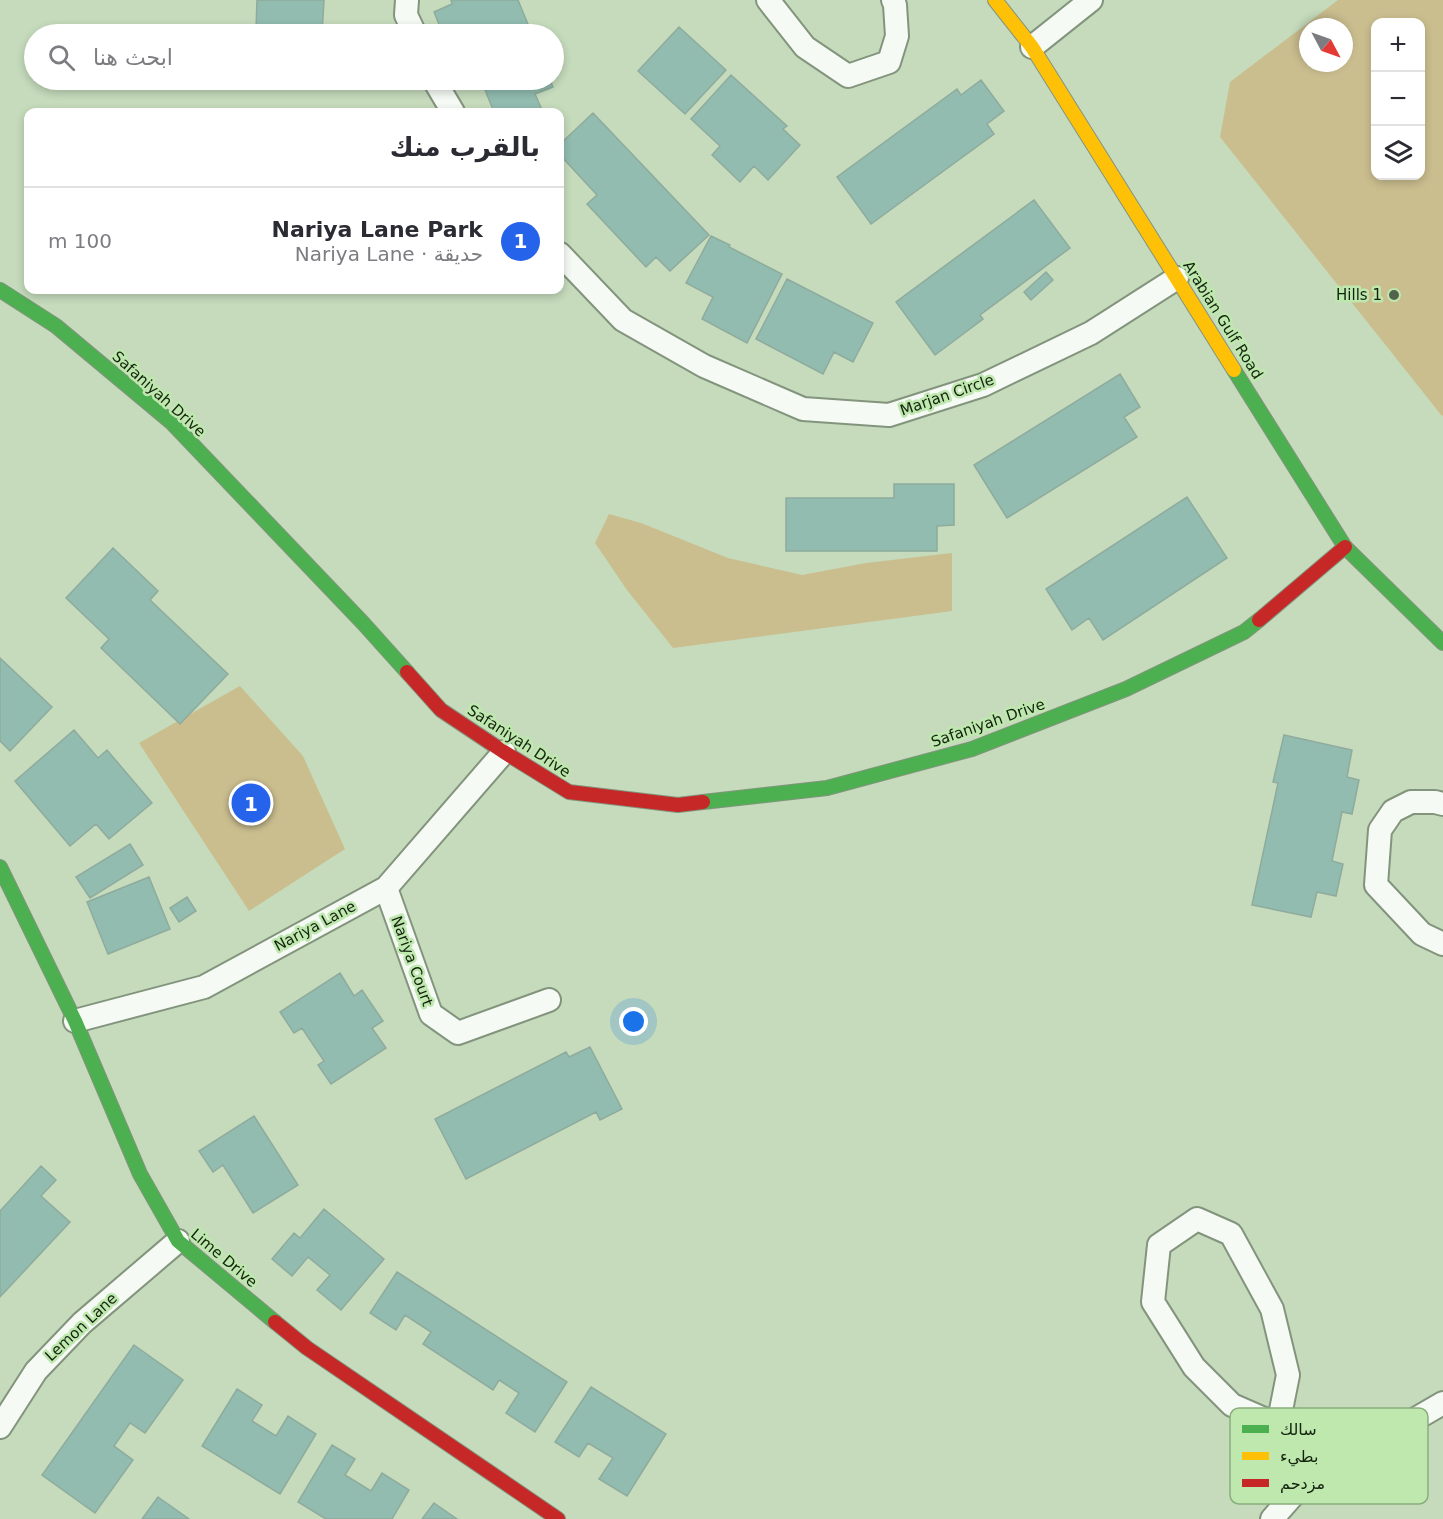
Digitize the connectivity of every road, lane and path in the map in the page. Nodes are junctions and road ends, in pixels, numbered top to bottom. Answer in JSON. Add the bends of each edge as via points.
{"nodes":[{"id":1,"x":407,"y":0,"type":"edge"},
{"id":2,"x":768,"y":0,"type":"edge"},
{"id":3,"x":893,"y":0,"type":"edge"},
{"id":4,"x":994,"y":0,"type":"edge"},
{"id":5,"x":1091,"y":0,"type":"edge"},
{"id":6,"x":410,"y":24,"type":"edge"},
{"id":7,"x":1032,"y":46,"type":"junction"},
{"id":8,"x":440,"y":90,"type":"edge"},
{"id":9,"x":451,"y":108,"type":"edge"},
{"id":10,"x":564,"y":258,"type":"edge"},
{"id":11,"x":1178,"y":278,"type":"junction"},
{"id":12,"x":0,"y":290,"type":"edge"},
{"id":13,"x":1346,"y":547,"type":"junction"},
{"id":14,"x":1443,"y":643,"type":"edge"},
{"id":15,"x":504,"y":752,"type":"junction"},
{"id":16,"x":1443,"y":804,"type":"edge"},
{"id":17,"x":0,"y":867,"type":"edge"},
{"id":18,"x":386,"y":888,"type":"junction"},
{"id":19,"x":1443,"y":944,"type":"edge"},
{"id":20,"x":549,"y":1000,"type":"dead end"},
{"id":21,"x":75,"y":1021,"type":"junction"},
{"id":22,"x":178,"y":1241,"type":"junction"},
{"id":23,"x":1443,"y":1403,"type":"edge"},
{"id":24,"x":1239,"y":1408,"type":"edge"},
{"id":25,"x":1281,"y":1408,"type":"edge"},
{"id":26,"x":1428,"y":1412,"type":"edge"},
{"id":27,"x":0,"y":1426,"type":"edge"},
{"id":28,"x":1285,"y":1504,"type":"edge"},
{"id":29,"x":558,"y":1519,"type":"edge"},
{"id":30,"x":1272,"y":1519,"type":"edge"}],
"edges":[{"from":1,"to":6,"type":"street","via":[[406,15]]},
{"from":2,"to":3,"type":"street","via":[[805,48],[848,76],[889,62],[897,36]]},
{"from":4,"to":7,"type":"street","name":"Arabian Gulf Road"},
{"from":5,"to":7,"type":"street"},
{"from":7,"to":11,"type":"street","name":"Arabian Gulf Road"},
{"from":8,"to":9,"type":"street"},
{"from":10,"to":11,"type":"street","name":"Marjan Circle","via":[[623,320],[704,366],[803,409],[889,415],[983,385],[1091,333]]},
{"from":11,"to":13,"type":"street","name":"Arabian Gulf Road"},
{"from":12,"to":15,"type":"street","name":"Safaniyah Drive","via":[[56,327],[171,422],[441,710]]},
{"from":13,"to":14,"type":"street","name":"Arabian Gulf Road"},
{"from":13,"to":15,"type":"street","name":"Safaniyah Drive","via":[[1244,632],[1126,689],[972,749],[827,788],[667,804],[569,792]]},
{"from":15,"to":18,"type":"street","name":"Nariya Lane"},
{"from":16,"to":19,"type":"street","via":[[1411,802],[1393,811],[1380,830],[1376,885],[1422,934]]},
{"from":17,"to":21,"type":"street","name":"Lime Drive"},
{"from":18,"to":20,"type":"street","name":"Nariya Court","via":[[431,1014],[458,1033]]},
{"from":18,"to":21,"type":"street","name":"Nariya Lane","via":[[204,987]]},
{"from":21,"to":22,"type":"street","name":"Lime Drive","via":[[140,1174]]},
{"from":22,"to":27,"type":"street","name":"Lemon Lane","via":[[82,1323],[36,1371]]},
{"from":22,"to":29,"type":"street","name":"Lime Drive","via":[[307,1348]]},
{"from":23,"to":26,"type":"street"},
{"from":24,"to":25,"type":"street","via":[[1194,1366],[1153,1302],[1160,1245],[1197,1219],[1231,1234],[1272,1309],[1288,1375]]},
{"from":28,"to":30,"type":"street"}]}
